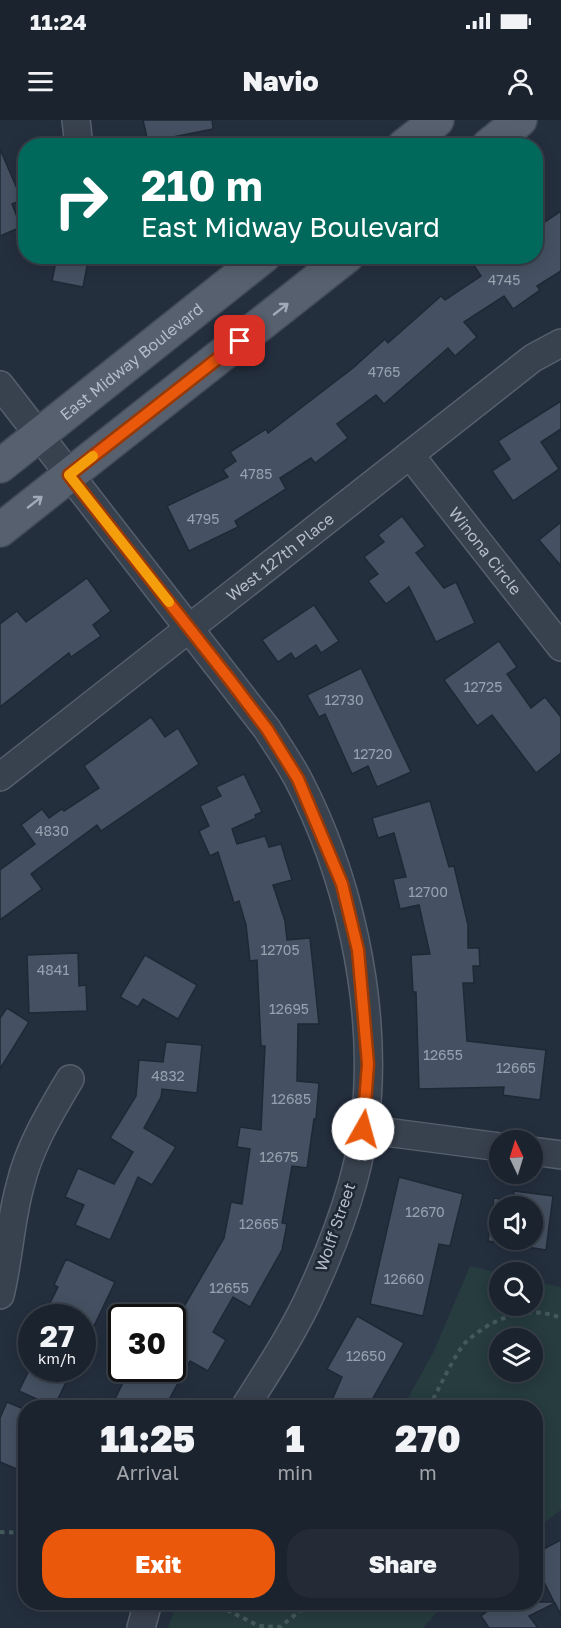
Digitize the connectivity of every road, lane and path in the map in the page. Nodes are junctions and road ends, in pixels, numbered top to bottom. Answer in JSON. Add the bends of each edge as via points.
{"nodes":[{"id":1,"x":76,"y":120,"type":"edge"},
{"id":2,"x":437,"y":120,"type":"edge"},
{"id":3,"x":520,"y":120,"type":"edge"},
{"id":4,"x":79,"y":138,"type":"edge"},
{"id":5,"x":414,"y":138,"type":"edge"},
{"id":6,"x":498,"y":138,"type":"edge"},
{"id":7,"x":254,"y":264,"type":"edge"},
{"id":8,"x":337,"y":264,"type":"edge"},
{"id":9,"x":561,"y":343,"type":"edge"},
{"id":10,"x":0,"y":385,"type":"edge"},
{"id":11,"x":38,"y":434,"type":"junction"},
{"id":12,"x":410,"y":455,"type":"junction"},
{"id":13,"x":0,"y":466,"type":"edge"},
{"id":14,"x":69,"y":475,"type":"junction"},
{"id":15,"x":0,"y":530,"type":"edge"},
{"id":16,"x":190,"y":629,"type":"junction"},
{"id":17,"x":561,"y":647,"type":"edge"},
{"id":18,"x":0,"y":777,"type":"edge"},
{"id":19,"x":70,"y":1079,"type":"dead end"},
{"id":20,"x":363,"y":1129,"type":"junction"},
{"id":21,"x":489,"y":1146,"type":"edge"},
{"id":22,"x":543,"y":1153,"type":"edge"},
{"id":23,"x":561,"y":1155,"type":"edge"},
{"id":24,"x":0,"y":1294,"type":"edge"},
{"id":25,"x":561,"y":1318,"type":"edge"},
{"id":26,"x":250,"y":1400,"type":"edge"},
{"id":27,"x":433,"y":1400,"type":"edge"},
{"id":28,"x":0,"y":1532,"type":"edge"},
{"id":29,"x":18,"y":1533,"type":"edge"},
{"id":30,"x":146,"y":1610,"type":"edge"},
{"id":31,"x":227,"y":1610,"type":"edge"},
{"id":32,"x":301,"y":1610,"type":"edge"},
{"id":33,"x":141,"y":1628,"type":"edge"}],
"edges":[{"from":1,"to":4,"type":"street"},
{"from":2,"to":5,"type":"main road"},
{"from":3,"to":6,"type":"main road"},
{"from":7,"to":11,"type":"main road","name":"East Midway Boulevard"},
{"from":14,"to":8,"type":"main road","one_way":true},
{"from":9,"to":12,"type":"street","name":"West 127th Place","via":[[533,358]]},
{"from":10,"to":11,"type":"street","name":"Wolff Street"},
{"from":11,"to":13,"type":"main road","name":"East Midway Boulevard"},
{"from":11,"to":14,"type":"street","name":"Wolff Street"},
{"from":12,"to":16,"type":"street","name":"West 127th Place"},
{"from":12,"to":17,"type":"street","name":"Winona Circle"},
{"from":15,"to":14,"type":"main road","one_way":true},
{"from":14,"to":16,"type":"street","name":"Wolff Street"},
{"from":16,"to":18,"type":"street","name":"West 127th Place"},
{"from":16,"to":20,"type":"street","name":"Wolff Street","via":[[267,729],[298,779],[342,884],[358,950],[366,1022],[367,1104]]},
{"from":19,"to":24,"type":"street","via":[[45,1121],[26,1166]]},
{"from":20,"to":21,"type":"street"},
{"from":20,"to":26,"type":"street","name":"Wolff Street","via":[[334,1240],[313,1291]]},
{"from":22,"to":23,"type":"street"},
{"from":25,"to":27,"type":"path","via":[[544,1311],[505,1316],[465,1342]]},
{"from":28,"to":29,"type":"path"},
{"from":30,"to":33,"type":"street"},
{"from":31,"to":32,"type":"path","via":[[259,1626],[280,1627]]}]}
